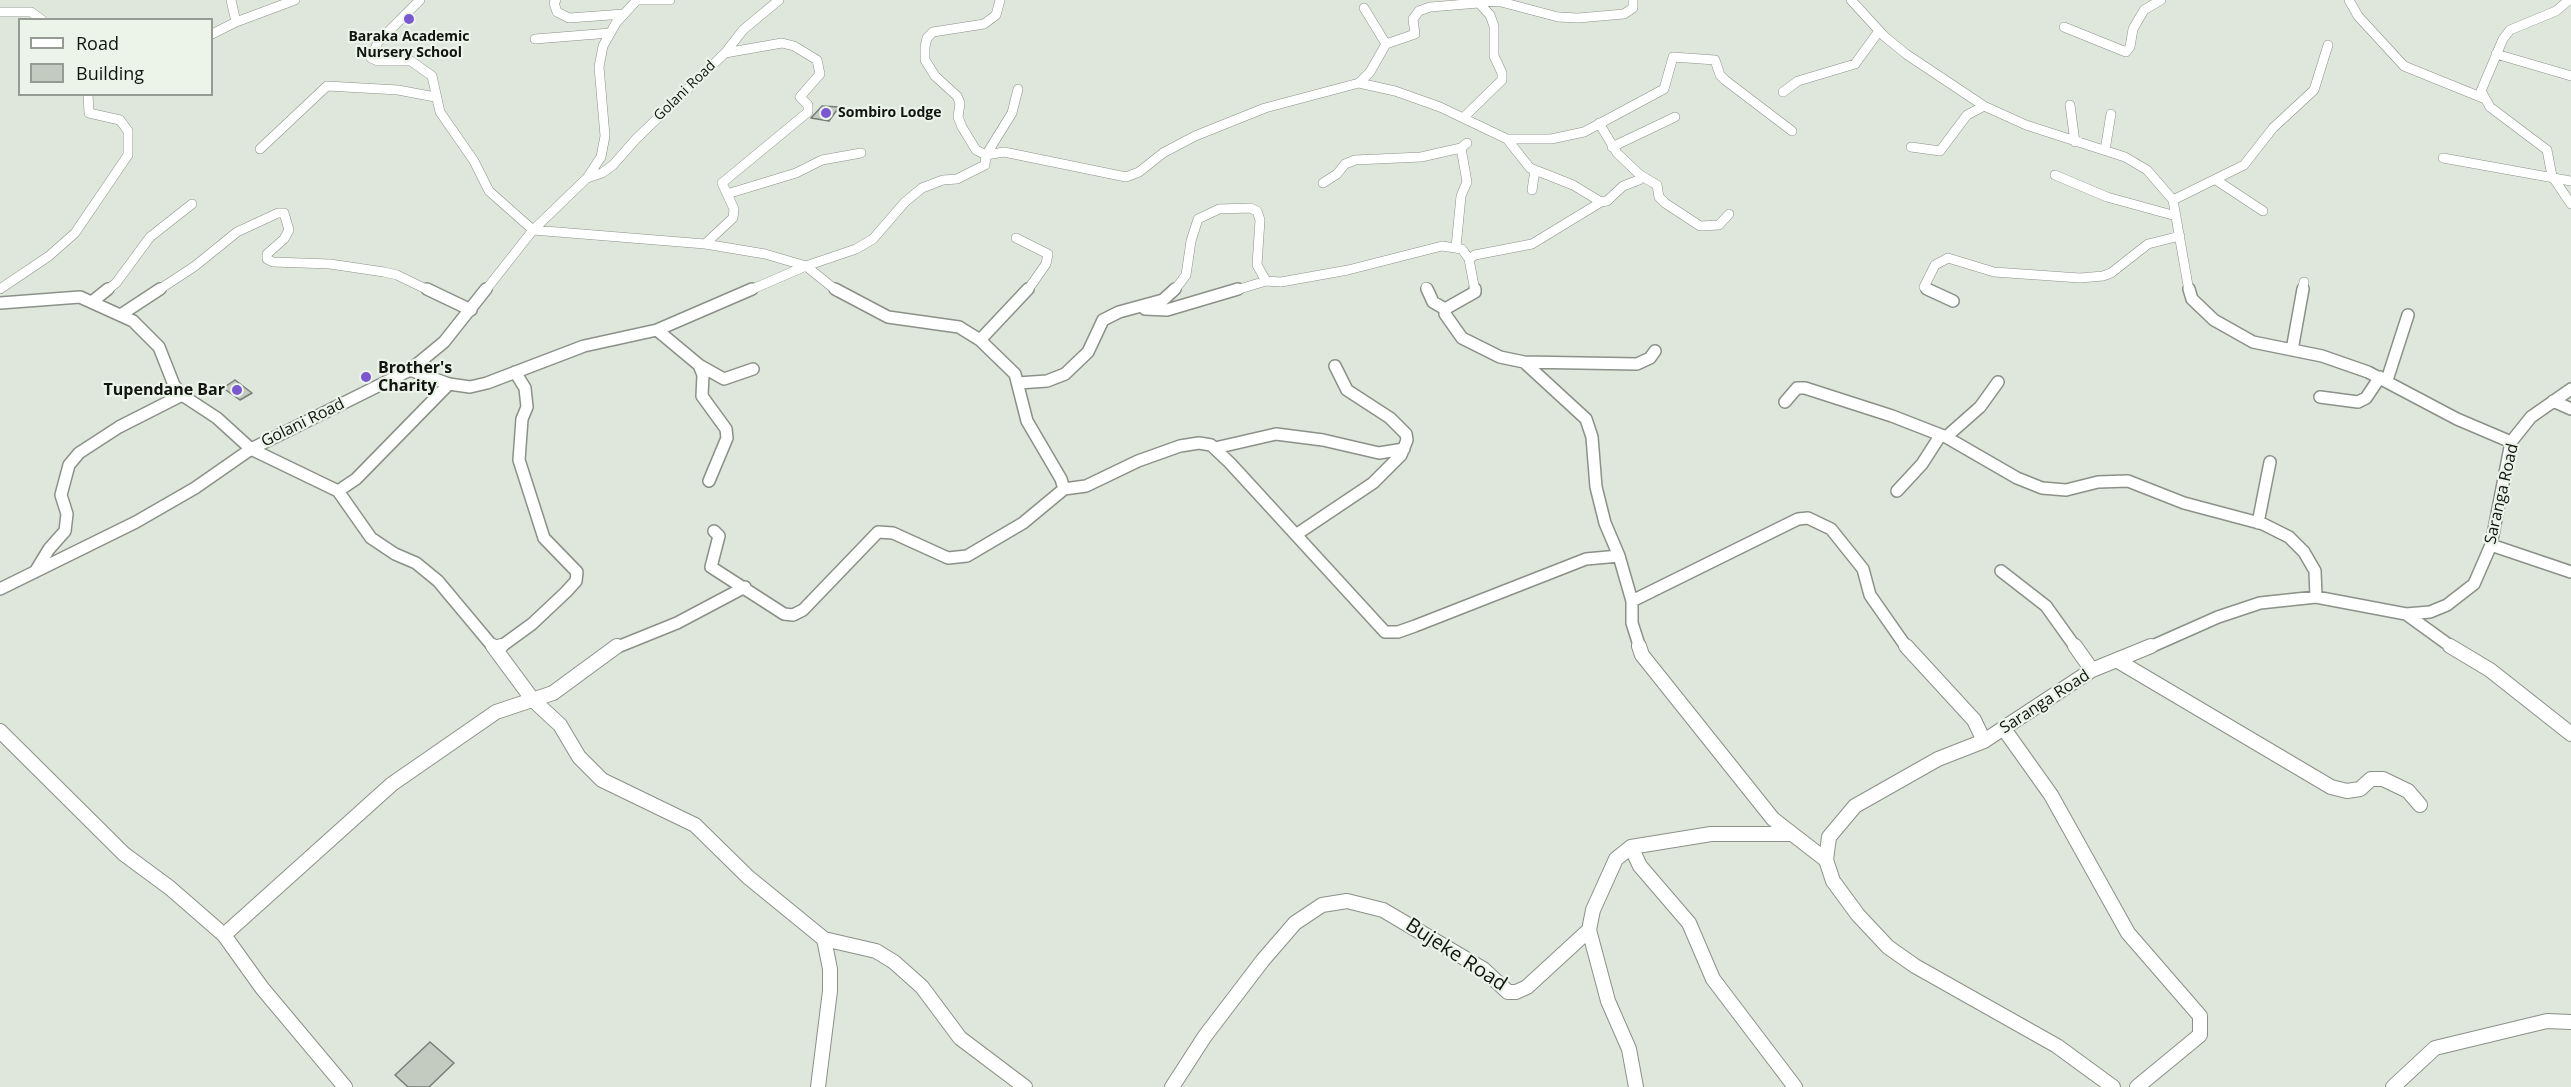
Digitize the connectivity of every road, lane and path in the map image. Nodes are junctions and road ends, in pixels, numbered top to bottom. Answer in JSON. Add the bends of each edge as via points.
{"nodes":[{"id":1,"x":231,"y":0,"type":"edge"},
{"id":2,"x":295,"y":0,"type":"edge"},
{"id":3,"x":420,"y":0,"type":"edge"},
{"id":4,"x":556,"y":0,"type":"edge"},
{"id":5,"x":638,"y":0,"type":"edge"},
{"id":6,"x":670,"y":0,"type":"edge"},
{"id":7,"x":779,"y":0,"type":"edge"},
{"id":8,"x":1000,"y":0,"type":"edge"},
{"id":9,"x":1633,"y":0,"type":"edge"},
{"id":10,"x":1851,"y":0,"type":"edge"},
{"id":11,"x":2161,"y":0,"type":"edge"},
{"id":12,"x":2349,"y":0,"type":"edge"},
{"id":13,"x":2570,"y":0,"type":"edge"},
{"id":14,"x":1478,"y":1,"type":"edge"},
{"id":15,"x":1364,"y":8,"type":"dead end"},
{"id":16,"x":0,"y":12,"type":"edge"},
{"id":17,"x":624,"y":14,"type":"junction"},
{"id":18,"x":39,"y":18,"type":"edge"},
{"id":19,"x":236,"y":22,"type":"junction"},
{"id":20,"x":2064,"y":27,"type":"dead end"},
{"id":21,"x":1879,"y":31,"type":"junction"},
{"id":22,"x":610,"y":33,"type":"junction"},
{"id":23,"x":213,"y":34,"type":"edge"},
{"id":24,"x":535,"y":39,"type":"dead end"},
{"id":25,"x":1386,"y":44,"type":"junction"},
{"id":26,"x":2328,"y":45,"type":"dead end"},
{"id":27,"x":725,"y":53,"type":"junction"},
{"id":28,"x":2496,"y":54,"type":"junction"},
{"id":29,"x":2571,"y":76,"type":"edge"},
{"id":30,"x":1359,"y":83,"type":"junction"},
{"id":31,"x":1018,"y":89,"type":"dead end"},
{"id":32,"x":1783,"y":92,"type":"dead end"},
{"id":33,"x":88,"y":96,"type":"edge"},
{"id":34,"x":435,"y":97,"type":"junction"},
{"id":35,"x":2483,"y":98,"type":"junction"},
{"id":36,"x":2070,"y":105,"type":"dead end"},
{"id":37,"x":1984,"y":106,"type":"junction"},
{"id":38,"x":2111,"y":114,"type":"dead end"},
{"id":39,"x":1674,"y":117,"type":"dead end"},
{"id":40,"x":1463,"y":118,"type":"junction"},
{"id":41,"x":1599,"y":123,"type":"junction"},
{"id":42,"x":1792,"y":131,"type":"dead end"},
{"id":43,"x":1507,"y":139,"type":"junction"},
{"id":44,"x":2075,"y":142,"type":"junction"},
{"id":45,"x":1612,"y":147,"type":"junction"},
{"id":46,"x":1911,"y":147,"type":"dead end"},
{"id":47,"x":260,"y":149,"type":"dead end"},
{"id":48,"x":2105,"y":150,"type":"junction"},
{"id":49,"x":861,"y":153,"type":"dead end"},
{"id":50,"x":986,"y":155,"type":"junction"},
{"id":51,"x":2443,"y":158,"type":"dead end"},
{"id":52,"x":1535,"y":170,"type":"junction"},
{"id":53,"x":1640,"y":175,"type":"junction"},
{"id":54,"x":2055,"y":175,"type":"dead end"},
{"id":55,"x":2552,"y":176,"type":"junction"},
{"id":56,"x":587,"y":178,"type":"junction"},
{"id":57,"x":2216,"y":180,"type":"junction"},
{"id":58,"x":2571,"y":181,"type":"edge"},
{"id":59,"x":1323,"y":183,"type":"dead end"},
{"id":60,"x":1532,"y":190,"type":"dead end"},
{"id":61,"x":727,"y":194,"type":"junction"},
{"id":62,"x":2173,"y":200,"type":"junction"},
{"id":63,"x":1601,"y":202,"type":"junction"},
{"id":64,"x":192,"y":204,"type":"dead end"},
{"id":65,"x":2571,"y":204,"type":"edge"},
{"id":66,"x":2263,"y":211,"type":"dead end"},
{"id":67,"x":1729,"y":214,"type":"dead end"},
{"id":68,"x":2176,"y":216,"type":"junction"},
{"id":69,"x":533,"y":230,"type":"junction"},
{"id":70,"x":2180,"y":236,"type":"junction"},
{"id":71,"x":1017,"y":237,"type":"dead end"},
{"id":72,"x":705,"y":244,"type":"junction"},
{"id":73,"x":1456,"y":247,"type":"junction"},
{"id":74,"x":1469,"y":259,"type":"junction"},
{"id":75,"x":806,"y":266,"type":"junction"},
{"id":76,"x":1266,"y":282,"type":"junction"},
{"id":77,"x":2304,"y":282,"type":"dead end"},
{"id":78,"x":1426,"y":287,"type":"dead end"},
{"id":79,"x":0,"y":289,"type":"edge"},
{"id":80,"x":93,"y":300,"type":"junction"},
{"id":81,"x":1953,"y":301,"type":"dead end"},
{"id":82,"x":0,"y":303,"type":"edge"},
{"id":83,"x":1137,"y":308,"type":"junction"},
{"id":84,"x":1445,"y":309,"type":"junction"},
{"id":85,"x":471,"y":310,"type":"junction"},
{"id":86,"x":122,"y":314,"type":"junction"},
{"id":87,"x":2408,"y":315,"type":"dead end"},
{"id":88,"x":657,"y":330,"type":"junction"},
{"id":89,"x":980,"y":340,"type":"junction"},
{"id":90,"x":2292,"y":350,"type":"junction"},
{"id":91,"x":1655,"y":351,"type":"dead end"},
{"id":92,"x":1524,"y":363,"type":"junction"},
{"id":93,"x":699,"y":365,"type":"junction"},
{"id":94,"x":1335,"y":366,"type":"dead end"},
{"id":95,"x":753,"y":369,"type":"dead end"},
{"id":96,"x":410,"y":370,"type":"junction"},
{"id":97,"x":515,"y":372,"type":"junction"},
{"id":98,"x":2384,"y":378,"type":"junction"},
{"id":99,"x":1998,"y":382,"type":"dead end"},
{"id":100,"x":1018,"y":383,"type":"junction"},
{"id":101,"x":449,"y":384,"type":"junction"},
{"id":102,"x":2571,"y":389,"type":"edge"},
{"id":103,"x":182,"y":395,"type":"junction"},
{"id":104,"x":2320,"y":397,"type":"dead end"},
{"id":105,"x":2553,"y":401,"type":"junction"},
{"id":106,"x":1785,"y":402,"type":"dead end"},
{"id":107,"x":2571,"y":409,"type":"edge"},
{"id":108,"x":1943,"y":436,"type":"junction"},
{"id":109,"x":2511,"y":442,"type":"junction"},
{"id":110,"x":1215,"y":448,"type":"junction"},
{"id":111,"x":251,"y":449,"type":"junction"},
{"id":112,"x":1404,"y":449,"type":"junction"},
{"id":113,"x":2270,"y":462,"type":"dead end"},
{"id":114,"x":710,"y":481,"type":"dead end"},
{"id":115,"x":1064,"y":489,"type":"junction"},
{"id":116,"x":338,"y":491,"type":"junction"},
{"id":117,"x":1897,"y":491,"type":"dead end"},
{"id":118,"x":2258,"y":523,"type":"junction"},
{"id":119,"x":714,"y":531,"type":"dead end"},
{"id":120,"x":1297,"y":534,"type":"junction"},
{"id":121,"x":2491,"y":545,"type":"junction"},
{"id":122,"x":1619,"y":556,"type":"junction"},
{"id":123,"x":2001,"y":571,"type":"dead end"},
{"id":124,"x":35,"y":572,"type":"junction"},
{"id":125,"x":2571,"y":572,"type":"edge"},
{"id":126,"x":744,"y":587,"type":"junction"},
{"id":127,"x":0,"y":589,"type":"edge"},
{"id":128,"x":2316,"y":597,"type":"junction"},
{"id":129,"x":1632,"y":601,"type":"junction"},
{"id":130,"x":2406,"y":614,"type":"junction"},
{"id":131,"x":496,"y":650,"type":"junction"},
{"id":132,"x":2118,"y":661,"type":"junction"},
{"id":133,"x":2092,"y":670,"type":"junction"},
{"id":134,"x":533,"y":700,"type":"junction"},
{"id":135,"x":2004,"y":729,"type":"junction"},
{"id":136,"x":0,"y":731,"type":"edge"},
{"id":137,"x":2571,"y":734,"type":"edge"},
{"id":138,"x":1984,"y":741,"type":"junction"},
{"id":139,"x":2420,"y":805,"type":"dead end"},
{"id":140,"x":1790,"y":834,"type":"junction"},
{"id":141,"x":1631,"y":847,"type":"junction"},
{"id":142,"x":1826,"y":860,"type":"junction"},
{"id":143,"x":1589,"y":930,"type":"junction"},
{"id":144,"x":224,"y":935,"type":"junction"},
{"id":145,"x":824,"y":939,"type":"junction"},
{"id":146,"x":2571,"y":1022,"type":"edge"},
{"id":147,"x":345,"y":1087,"type":"edge"},
{"id":148,"x":818,"y":1087,"type":"edge"},
{"id":149,"x":1025,"y":1087,"type":"edge"},
{"id":150,"x":1172,"y":1087,"type":"edge"},
{"id":151,"x":1636,"y":1087,"type":"edge"},
{"id":152,"x":1795,"y":1087,"type":"edge"},
{"id":153,"x":2113,"y":1087,"type":"edge"},
{"id":154,"x":2137,"y":1087,"type":"edge"},
{"id":155,"x":2393,"y":1087,"type":"edge"}],
"edges":[{"from":1,"to":19,"type":"street"},
{"from":2,"to":19,"type":"street"},
{"from":3,"to":34,"type":"street","via":[[370,55],[378,61],[416,63],[432,76]]},
{"from":4,"to":17,"type":"street","via":[[557,12],[569,18]]},
{"from":5,"to":6,"type":"street"},
{"from":5,"to":17,"type":"street","name":"Golani Road"},
{"from":7,"to":27,"type":"street","name":"Golani Road","via":[[748,26]]},
{"from":8,"to":50,"type":"street","via":[[996,15],[984,24],[933,32],[924,46],[925,60],[935,76],[957,96],[962,127],[976,150]]},
{"from":9,"to":14,"type":"street","via":[[1633,8],[1624,15],[1578,18]]},
{"from":10,"to":21,"type":"street"},
{"from":11,"to":20,"type":"street","via":[[2144,10],[2133,28],[2127,52]]},
{"from":12,"to":35,"type":"street","via":[[2358,16],[2404,66]]},
{"from":13,"to":28,"type":"street","via":[[2556,11],[2510,30]]},
{"from":14,"to":25,"type":"street","via":[[1419,11],[1413,19],[1415,34]]},
{"from":14,"to":40,"type":"street","via":[[1494,26],[1494,56],[1502,80]]},
{"from":15,"to":25,"type":"street"},
{"from":16,"to":18,"type":"street","via":[[30,12]]},
{"from":17,"to":22,"type":"street","name":"Golani Road"},
{"from":19,"to":23,"type":"street"},
{"from":21,"to":32,"type":"street","via":[[1855,64],[1798,81]]},
{"from":21,"to":37,"type":"street"},
{"from":22,"to":24,"type":"street"},
{"from":22,"to":56,"type":"street","name":"Golani Road","via":[[599,67],[605,136],[601,157]]},
{"from":25,"to":30,"type":"street"},
{"from":26,"to":57,"type":"street","via":[[2314,90],[2267,133],[2244,165]]},
{"from":27,"to":56,"type":"street","name":"Golani Road","via":[[613,165]]},
{"from":27,"to":61,"type":"street","via":[[782,44],[794,46],[820,66],[817,79],[800,97],[808,105],[808,112],[726,178],[722,183]]},
{"from":28,"to":29,"type":"street"},
{"from":28,"to":35,"type":"street","via":[[2482,83]]},
{"from":30,"to":40,"type":"street","via":[[1380,86]]},
{"from":30,"to":50,"type":"street","via":[[1231,120],[1195,136],[1126,177],[1004,152]]},
{"from":31,"to":50,"type":"street","via":[[1012,113]]},
{"from":33,"to":79,"type":"street","via":[[89,113],[120,120],[128,131],[128,155],[75,233]]},
{"from":34,"to":47,"type":"street","via":[[398,90],[327,86]]},
{"from":34,"to":69,"type":"street","via":[[445,122],[474,161],[489,191]]},
{"from":35,"to":55,"type":"street","via":[[2547,150]]},
{"from":36,"to":44,"type":"street"},
{"from":37,"to":44,"type":"street"},
{"from":37,"to":46,"type":"street","via":[[1967,115],[1940,151]]},
{"from":38,"to":48,"type":"street"},
{"from":39,"to":45,"type":"street"},
{"from":40,"to":43,"type":"street"},
{"from":41,"to":42,"type":"street","via":[[1661,91],[1667,84],[1670,61],[1677,57],[1715,60],[1725,80]]},
{"from":41,"to":43,"type":"street","via":[[1579,135]]},
{"from":41,"to":45,"type":"street"},
{"from":43,"to":52,"type":"street","via":[[1522,161]]},
{"from":44,"to":48,"type":"street"},
{"from":45,"to":53,"type":"street"},
{"from":48,"to":62,"type":"street","via":[[2140,164]]},
{"from":49,"to":61,"type":"street","via":[[822,160],[796,173]]},
{"from":50,"to":75,"type":"street","via":[[985,165],[975,172],[922,188],[873,239]]},
{"from":51,"to":55,"type":"street"},
{"from":52,"to":60,"type":"street"},
{"from":52,"to":63,"type":"street","via":[[1573,185]]},
{"from":53,"to":63,"type":"street","via":[[1639,180]]},
{"from":53,"to":67,"type":"street","via":[[1657,185],[1659,197],[1665,203],[1700,226],[1719,225]]},
{"from":54,"to":68,"type":"street","via":[[2107,197]]},
{"from":55,"to":58,"type":"street"},
{"from":55,"to":65,"type":"street"},
{"from":56,"to":69,"type":"street","name":"Golani Road"},
{"from":57,"to":62,"type":"street"},
{"from":57,"to":66,"type":"street"},
{"from":59,"to":73,"type":"street","via":[[1355,160],[1421,157],[1464,145],[1467,182],[1461,196]]},
{"from":61,"to":72,"type":"street","via":[[734,209],[733,218]]},
{"from":62,"to":68,"type":"street"},
{"from":63,"to":74,"type":"street","via":[[1538,241]]},
{"from":64,"to":80,"type":"street","via":[[150,237],[116,283]]},
{"from":68,"to":70,"type":"street"},
{"from":69,"to":72,"type":"street"},
{"from":69,"to":85,"type":"street","name":"Golani Road"},
{"from":70,"to":81,"type":"street","via":[[2148,244],[2103,276],[1994,272],[1948,258],[1935,265],[1924,287]]},
{"from":70,"to":90,"type":"street","via":[[2187,284],[2199,308],[2253,342]]},
{"from":71,"to":89,"type":"street","via":[[1048,254],[1046,264],[1022,297]]},
{"from":72,"to":75,"type":"street"},
{"from":73,"to":74,"type":"street"},
{"from":73,"to":76,"type":"street","via":[[1442,246],[1312,277]]},
{"from":74,"to":84,"type":"street","via":[[1475,292]]},
{"from":75,"to":88,"type":"street"},
{"from":75,"to":89,"type":"street","via":[[870,311],[959,327]]},
{"from":76,"to":83,"type":"street","via":[[1167,310]]},
{"from":76,"to":83,"type":"street","via":[[1256,261],[1260,215],[1250,208],[1219,209],[1198,219],[1186,275],[1174,291],[1163,300]]},
{"from":77,"to":90,"type":"street"},
{"from":78,"to":84,"type":"street","via":[[1433,302]]},
{"from":80,"to":82,"type":"street","via":[[80,297]]},
{"from":80,"to":86,"type":"street"},
{"from":83,"to":100,"type":"street","via":[[1103,320],[1088,352],[1065,374],[1047,381]]},
{"from":84,"to":92,"type":"street","via":[[1450,323],[1466,341]]},
{"from":85,"to":86,"type":"street","via":[[397,275],[267,259],[267,254],[289,230],[284,213],[278,213],[237,232],[195,266]]},
{"from":85,"to":96,"type":"street","name":"Golani Road","via":[[444,342]]},
{"from":86,"to":103,"type":"street","via":[[159,347]]},
{"from":87,"to":98,"type":"street"},
{"from":88,"to":93,"type":"street"},
{"from":88,"to":97,"type":"street","via":[[584,346]]},
{"from":89,"to":100,"type":"street","via":[[1011,369]]},
{"from":90,"to":98,"type":"street"},
{"from":91,"to":92,"type":"street","via":[[1636,364]]},
{"from":92,"to":122,"type":"street","via":[[1586,419],[1596,487]]},
{"from":93,"to":95,"type":"street","via":[[724,379]]},
{"from":93,"to":114,"type":"street","via":[[702,396],[722,422],[727,438]]},
{"from":94,"to":112,"type":"street","via":[[1347,390],[1390,418],[1406,434]]},
{"from":96,"to":101,"type":"street"},
{"from":96,"to":111,"type":"street","name":"Golani Road"},
{"from":97,"to":101,"type":"street","via":[[470,387]]},
{"from":97,"to":131,"type":"street","via":[[525,388],[527,407],[522,419],[519,460],[544,538],[577,572],[576,581],[532,624]]},
{"from":98,"to":104,"type":"street","via":[[2358,402]]},
{"from":98,"to":109,"type":"street","via":[[2457,419]]},
{"from":99,"to":108,"type":"street","via":[[1980,407]]},
{"from":100,"to":115,"type":"street","via":[[1027,421]]},
{"from":101,"to":116,"type":"street","via":[[356,479]]},
{"from":102,"to":105,"type":"street","name":"Saranga Road"},
{"from":103,"to":111,"type":"street","via":[[217,418]]},
{"from":103,"to":124,"type":"street","via":[[119,427],[79,453],[69,465],[61,495],[67,514],[65,531]]},
{"from":105,"to":107,"type":"street"},
{"from":105,"to":109,"type":"street","name":"Saranga Road","via":[[2531,417]]},
{"from":106,"to":108,"type":"street","via":[[1797,388],[1805,388]]},
{"from":108,"to":117,"type":"street"},
{"from":108,"to":118,"type":"street","via":[[2042,489],[2128,482],[2184,503]]},
{"from":109,"to":121,"type":"street","name":"Saranga Road"},
{"from":110,"to":112,"type":"street","via":[[1276,434],[1385,454]]},
{"from":110,"to":115,"type":"street","via":[[1199,443],[1180,446],[1138,461],[1093,484]]},
{"from":110,"to":120,"type":"street"},
{"from":111,"to":116,"type":"street"},
{"from":111,"to":124,"type":"street","name":"Golani Road","via":[[136,522]]},
{"from":112,"to":120,"type":"street","via":[[1373,483]]},
{"from":113,"to":118,"type":"street"},
{"from":115,"to":126,"type":"street","via":[[1023,523],[967,556],[948,558],[893,532],[878,532],[799,613],[784,614]]},
{"from":116,"to":131,"type":"street","via":[[371,538],[416,563],[438,581]]},
{"from":118,"to":128,"type":"street","via":[[2289,537],[2304,552],[2315,571]]},
{"from":119,"to":126,"type":"street","via":[[719,536],[711,567]]},
{"from":120,"to":122,"type":"street","via":[[1377,625],[1390,633],[1586,559]]},
{"from":121,"to":125,"type":"street"},
{"from":121,"to":130,"type":"street","name":"Saranga Road","via":[[2474,584],[2461,597],[2430,612]]},
{"from":122,"to":129,"type":"street"},
{"from":123,"to":133,"type":"street","via":[[2046,606]]},
{"from":124,"to":127,"type":"street","name":"Golani Road"},
{"from":126,"to":134,"type":"street","via":[[678,623],[620,644],[561,688]]},
{"from":128,"to":130,"type":"street","name":"Saranga Road"},
{"from":128,"to":132,"type":"street","name":"Saranga Road","via":[[2259,603]]},
{"from":129,"to":138,"type":"street","via":[[1798,519],[1820,522],[1831,529],[1863,569],[1870,595],[1897,636],[1974,720]]},
{"from":129,"to":140,"type":"street","via":[[1632,623],[1642,655],[1773,819]]},
{"from":130,"to":137,"type":"street","via":[[2490,670]]},
{"from":131,"to":134,"type":"street"},
{"from":132,"to":133,"type":"street","name":"Saranga Road"},
{"from":132,"to":139,"type":"street","via":[[2331,787],[2360,789],[2371,779],[2383,779],[2408,791]]},
{"from":133,"to":135,"type":"street","name":"Saranga Road"},
{"from":134,"to":144,"type":"street","via":[[496,712],[424,759]]},
{"from":134,"to":145,"type":"street","via":[[560,725],[579,757],[602,780],[695,825],[748,877]]},
{"from":135,"to":138,"type":"street","name":"Saranga Road"},
{"from":135,"to":154,"type":"street","via":[[2051,795],[2128,933],[2200,1016],[2199,1035]]},
{"from":136,"to":144,"type":"street","via":[[115,847]]},
{"from":138,"to":142,"type":"street","name":"Saranga Road","via":[[1938,759],[1855,806],[1829,837]]},
{"from":140,"to":141,"type":"street","via":[[1711,834]]},
{"from":140,"to":142,"type":"street"},
{"from":141,"to":143,"type":"street","via":[[1616,859],[1593,910]]},
{"from":141,"to":152,"type":"street","via":[[1640,866],[1689,923],[1713,980]]},
{"from":142,"to":153,"type":"street","via":[[1833,881],[1888,947],[2057,1046]]},
{"from":143,"to":150,"type":"street","name":"Bujeke Road","via":[[1527,987],[1508,992],[1473,963],[1383,910],[1336,900],[1322,905],[1295,923],[1263,960]]},
{"from":143,"to":151,"type":"street","via":[[1608,1001],[1629,1049]]},
{"from":144,"to":147,"type":"street","via":[[262,988]]},
{"from":145,"to":148,"type":"street","via":[[830,991]]},
{"from":145,"to":149,"type":"street","via":[[876,951],[894,962],[922,987],[960,1038]]},
{"from":146,"to":155,"type":"street","via":[[2547,1021],[2435,1048]]}]}
